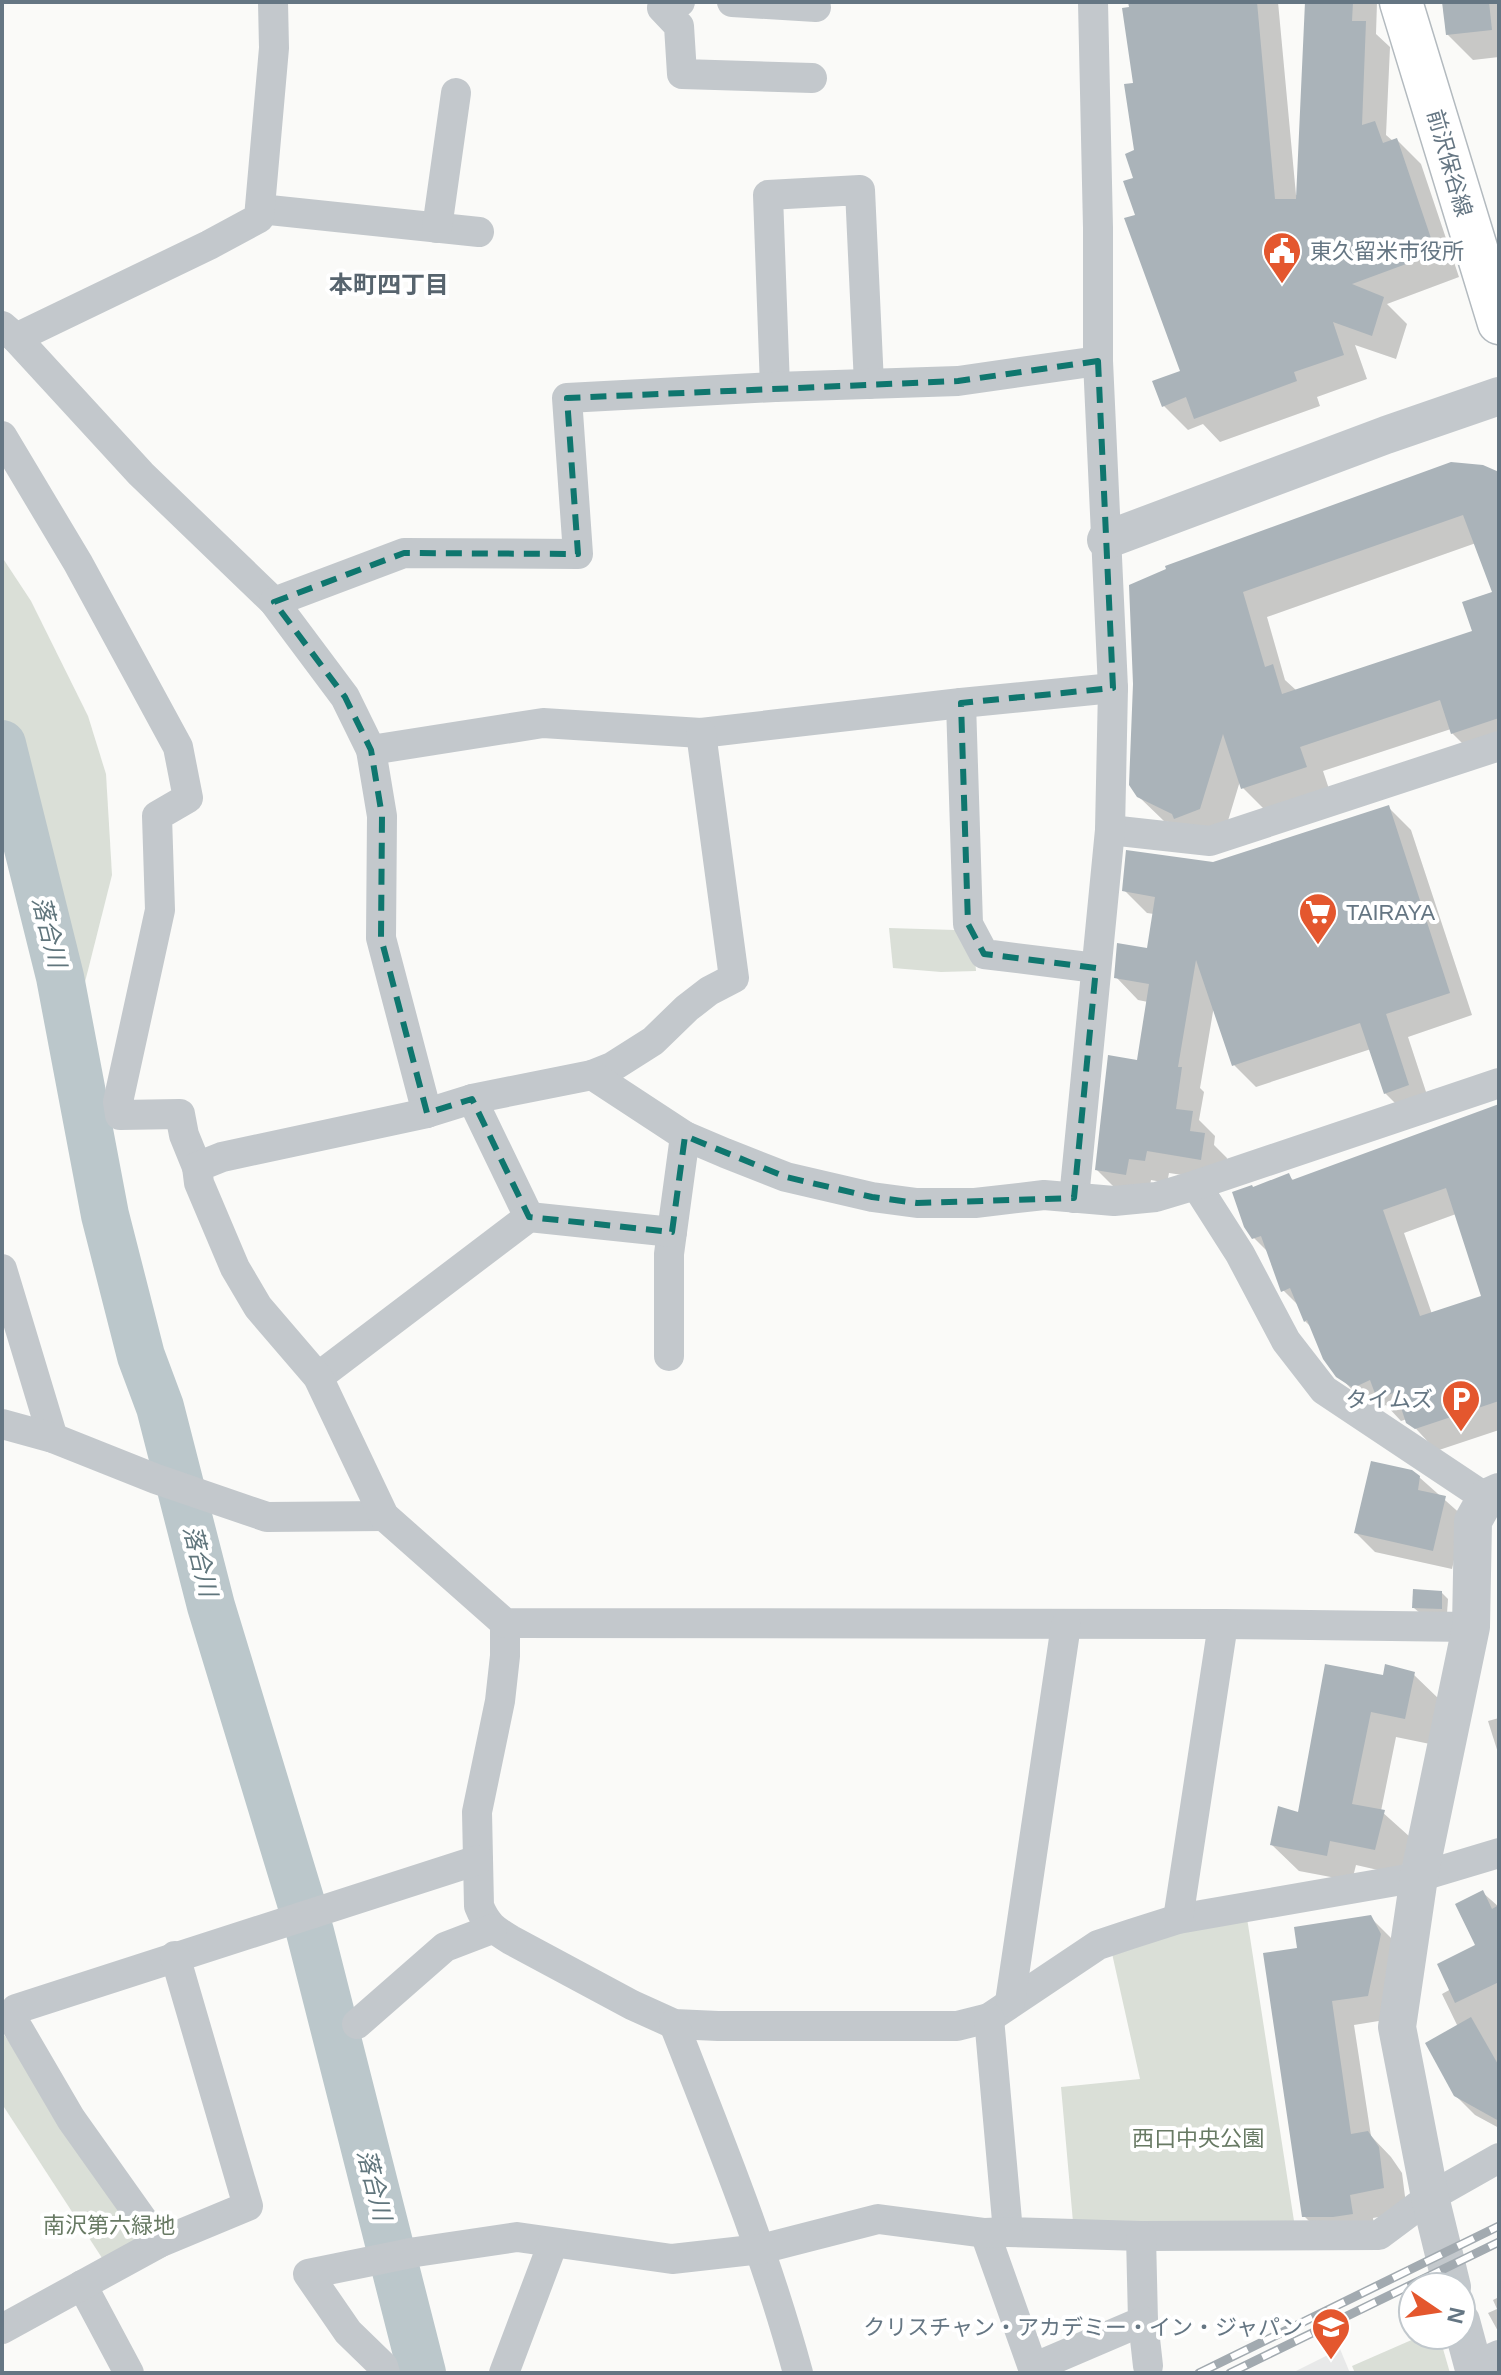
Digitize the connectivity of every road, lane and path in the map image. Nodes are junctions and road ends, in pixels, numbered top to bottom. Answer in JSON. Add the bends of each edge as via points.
{"nodes":[{"id":1,"x":273,"y":2,"type":"edge"},
{"id":2,"x":732,"y":2,"type":"edge"},
{"id":3,"x":1093,"y":2,"type":"edge"},
{"id":4,"x":1401,"y":2,"type":"edge"},
{"id":5,"x":660,"y":3,"type":"edge"},
{"id":6,"x":816,"y":7,"type":"dead end"},
{"id":7,"x":812,"y":78,"type":"dead end"},
{"id":8,"x":456,"y":93,"type":"dead end"},
{"id":9,"x":260,"y":209,"type":"junction"},
{"id":10,"x":437,"y":228,"type":"junction"},
{"id":11,"x":479,"y":232,"type":"dead end"},
{"id":12,"x":1499,"y":323,"type":"edge"},
{"id":13,"x":9,"y":332,"type":"edge"},
{"id":14,"x":1098,"y":361,"type":"junction"},
{"id":15,"x":869,"y":384,"type":"junction"},
{"id":16,"x":775,"y":387,"type":"junction"},
{"id":17,"x":1499,"y":396,"type":"edge"},
{"id":18,"x":2,"y":436,"type":"edge"},
{"id":19,"x":1106,"y":540,"type":"junction"},
{"id":20,"x":274,"y":602,"type":"junction"},
{"id":21,"x":1113,"y":688,"type":"junction"},
{"id":22,"x":961,"y":703,"type":"junction"},
{"id":23,"x":701,"y":733,"type":"junction"},
{"id":24,"x":1499,"y":746,"type":"edge"},
{"id":25,"x":371,"y":750,"type":"junction"},
{"id":26,"x":1110,"y":830,"type":"junction"},
{"id":27,"x":1096,"y":968,"type":"junction"},
{"id":28,"x":592,"y":1075,"type":"junction"},
{"id":29,"x":1499,"y":1083,"type":"edge"},
{"id":30,"x":472,"y":1099,"type":"junction"},
{"id":31,"x":427,"y":1113,"type":"junction"},
{"id":32,"x":685,"y":1136,"type":"junction"},
{"id":33,"x":197,"y":1167,"type":"junction"},
{"id":34,"x":1196,"y":1185,"type":"junction"},
{"id":35,"x":1074,"y":1198,"type":"junction"},
{"id":36,"x":529,"y":1217,"type":"junction"},
{"id":37,"x":672,"y":1232,"type":"junction"},
{"id":38,"x":2,"y":1269,"type":"edge"},
{"id":39,"x":669,"y":1356,"type":"dead end"},
{"id":40,"x":318,"y":1377,"type":"junction"},
{"id":41,"x":2,"y":1424,"type":"edge"},
{"id":42,"x":53,"y":1438,"type":"junction"},
{"id":43,"x":1492,"y":1495,"type":"edge"},
{"id":44,"x":384,"y":1516,"type":"junction"},
{"id":45,"x":505,"y":1623,"type":"junction"},
{"id":46,"x":1223,"y":1624,"type":"junction"},
{"id":47,"x":1066,"y":1625,"type":"junction"},
{"id":48,"x":1471,"y":1627,"type":"junction"},
{"id":49,"x":1499,"y":1853,"type":"edge"},
{"id":50,"x":478,"y":1860,"type":"junction"},
{"id":51,"x":1419,"y":1877,"type":"junction"},
{"id":52,"x":1178,"y":1919,"type":"junction"},
{"id":53,"x":492,"y":1929,"type":"junction"},
{"id":54,"x":175,"y":1956,"type":"junction"},
{"id":55,"x":999,"y":2010,"type":"junction"},
{"id":56,"x":357,"y":2024,"type":"dead end"},
{"id":57,"x":674,"y":2024,"type":"junction"},
{"id":58,"x":1499,"y":2158,"type":"edge"},
{"id":59,"x":1430,"y":2197,"type":"junction"},
{"id":60,"x":996,"y":2232,"type":"junction"},
{"id":61,"x":1141,"y":2236,"type":"junction"},
{"id":62,"x":159,"y":2243,"type":"junction"},
{"id":63,"x":553,"y":2243,"type":"junction"},
{"id":64,"x":761,"y":2249,"type":"junction"},
{"id":65,"x":1448,"y":2271,"type":"edge"},
{"id":66,"x":82,"y":2285,"type":"junction"},
{"id":67,"x":1143,"y":2321,"type":"junction"},
{"id":68,"x":2,"y":2329,"type":"edge"},
{"id":69,"x":1148,"y":2366,"type":"dead end"},
{"id":70,"x":129,"y":2373,"type":"edge"},
{"id":71,"x":385,"y":2373,"type":"edge"},
{"id":72,"x":504,"y":2373,"type":"edge"},
{"id":73,"x":798,"y":2373,"type":"edge"}],
"edges":[{"from":1,"to":9,"type":"street"},
{"from":2,"to":6,"type":"street"},
{"from":3,"to":14,"type":"street"},
{"from":4,"to":12,"type":"main road","name":"前沢保谷線"},
{"from":5,"to":7,"type":"street","via":[[679,26],[682,74]]},
{"from":8,"to":10,"type":"street"},
{"from":9,"to":10,"type":"street"},
{"from":9,"to":13,"type":"street","via":[[259,218],[209,245]]},
{"from":10,"to":11,"type":"street"},
{"from":13,"to":20,"type":"street","via":[[141,474]]},
{"from":14,"to":15,"type":"street","via":[[958,381]]},
{"from":14,"to":19,"type":"street"},
{"from":15,"to":16,"type":"street"},
{"from":15,"to":16,"type":"street","via":[[860,190],[768,195]]},
{"from":16,"to":20,"type":"street","via":[[567,398],[578,554],[404,553]]},
{"from":17,"to":19,"type":"street"},
{"from":18,"to":33,"type":"street","via":[[178,747],[188,798],[157,816],[160,910],[118,1102],[120,1115],[180,1114]]},
{"from":19,"to":21,"type":"street"},
{"from":20,"to":25,"type":"street","via":[[345,697]]},
{"from":21,"to":22,"type":"street"},
{"from":21,"to":26,"type":"street"},
{"from":22,"to":23,"type":"street"},
{"from":22,"to":27,"type":"street","via":[[968,924],[984,954]]},
{"from":23,"to":25,"type":"street","via":[[543,723]]},
{"from":23,"to":28,"type":"street","via":[[734,978],[687,1008],[653,1041]]},
{"from":24,"to":26,"type":"street","via":[[1210,841]]},
{"from":25,"to":31,"type":"street","via":[[382,816],[381,938]]},
{"from":26,"to":27,"type":"street"},
{"from":27,"to":35,"type":"street"},
{"from":28,"to":30,"type":"street"},
{"from":28,"to":32,"type":"street"},
{"from":29,"to":34,"type":"street"},
{"from":30,"to":31,"type":"street"},
{"from":30,"to":36,"type":"street"},
{"from":31,"to":33,"type":"street","via":[[222,1157]]},
{"from":32,"to":35,"type":"street","via":[[786,1177],[872,1197],[917,1203]]},
{"from":32,"to":37,"type":"street"},
{"from":33,"to":40,"type":"street","via":[[235,1268],[258,1307]]},
{"from":34,"to":35,"type":"street","via":[[1156,1197]]},
{"from":34,"to":43,"type":"street","via":[[1286,1341],[1324,1390]]},
{"from":36,"to":37,"type":"street"},
{"from":36,"to":40,"type":"street"},
{"from":37,"to":39,"type":"street"},
{"from":38,"to":42,"type":"street"},
{"from":40,"to":44,"type":"street"},
{"from":41,"to":42,"type":"street"},
{"from":42,"to":44,"type":"street","via":[[267,1517]]},
{"from":43,"to":48,"type":"street","via":[[1473,1521]]},
{"from":44,"to":45,"type":"street"},
{"from":45,"to":47,"type":"street"},
{"from":45,"to":50,"type":"street","via":[[500,1701],[477,1812]]},
{"from":46,"to":47,"type":"street"},
{"from":46,"to":48,"type":"street"},
{"from":46,"to":52,"type":"street"},
{"from":47,"to":55,"type":"street"},
{"from":48,"to":51,"type":"street"},
{"from":49,"to":51,"type":"street"},
{"from":50,"to":53,"type":"street","via":[[479,1906]]},
{"from":50,"to":54,"type":"street"},
{"from":51,"to":52,"type":"street"},
{"from":51,"to":59,"type":"street","via":[[1397,2027]]},
{"from":52,"to":55,"type":"street","via":[[1098,1945]]},
{"from":53,"to":56,"type":"street","via":[[445,1947]]},
{"from":53,"to":57,"type":"street"},
{"from":54,"to":62,"type":"street","via":[[248,2206]]},
{"from":54,"to":62,"type":"street","via":[[16,2009],[12,2018],[71,2119]]},
{"from":55,"to":57,"type":"street","via":[[957,2026]]},
{"from":55,"to":60,"type":"street"},
{"from":57,"to":64,"type":"street"},
{"from":58,"to":59,"type":"street"},
{"from":59,"to":61,"type":"street","via":[[1379,2235]]},
{"from":59,"to":65,"type":"street"},
{"from":60,"to":61,"type":"street"},
{"from":60,"to":64,"type":"street","via":[[878,2219]]},
{"from":60,"to":67,"type":"street","via":[[1033,2368]]},
{"from":61,"to":67,"type":"street"},
{"from":62,"to":66,"type":"street"},
{"from":63,"to":64,"type":"street","via":[[672,2259]]},
{"from":63,"to":71,"type":"street","via":[[517,2237],[308,2274],[348,2332]]},
{"from":63,"to":72,"type":"street"},
{"from":64,"to":73,"type":"street"},
{"from":66,"to":68,"type":"street"},
{"from":66,"to":70,"type":"street"},
{"from":67,"to":69,"type":"street"}]}
